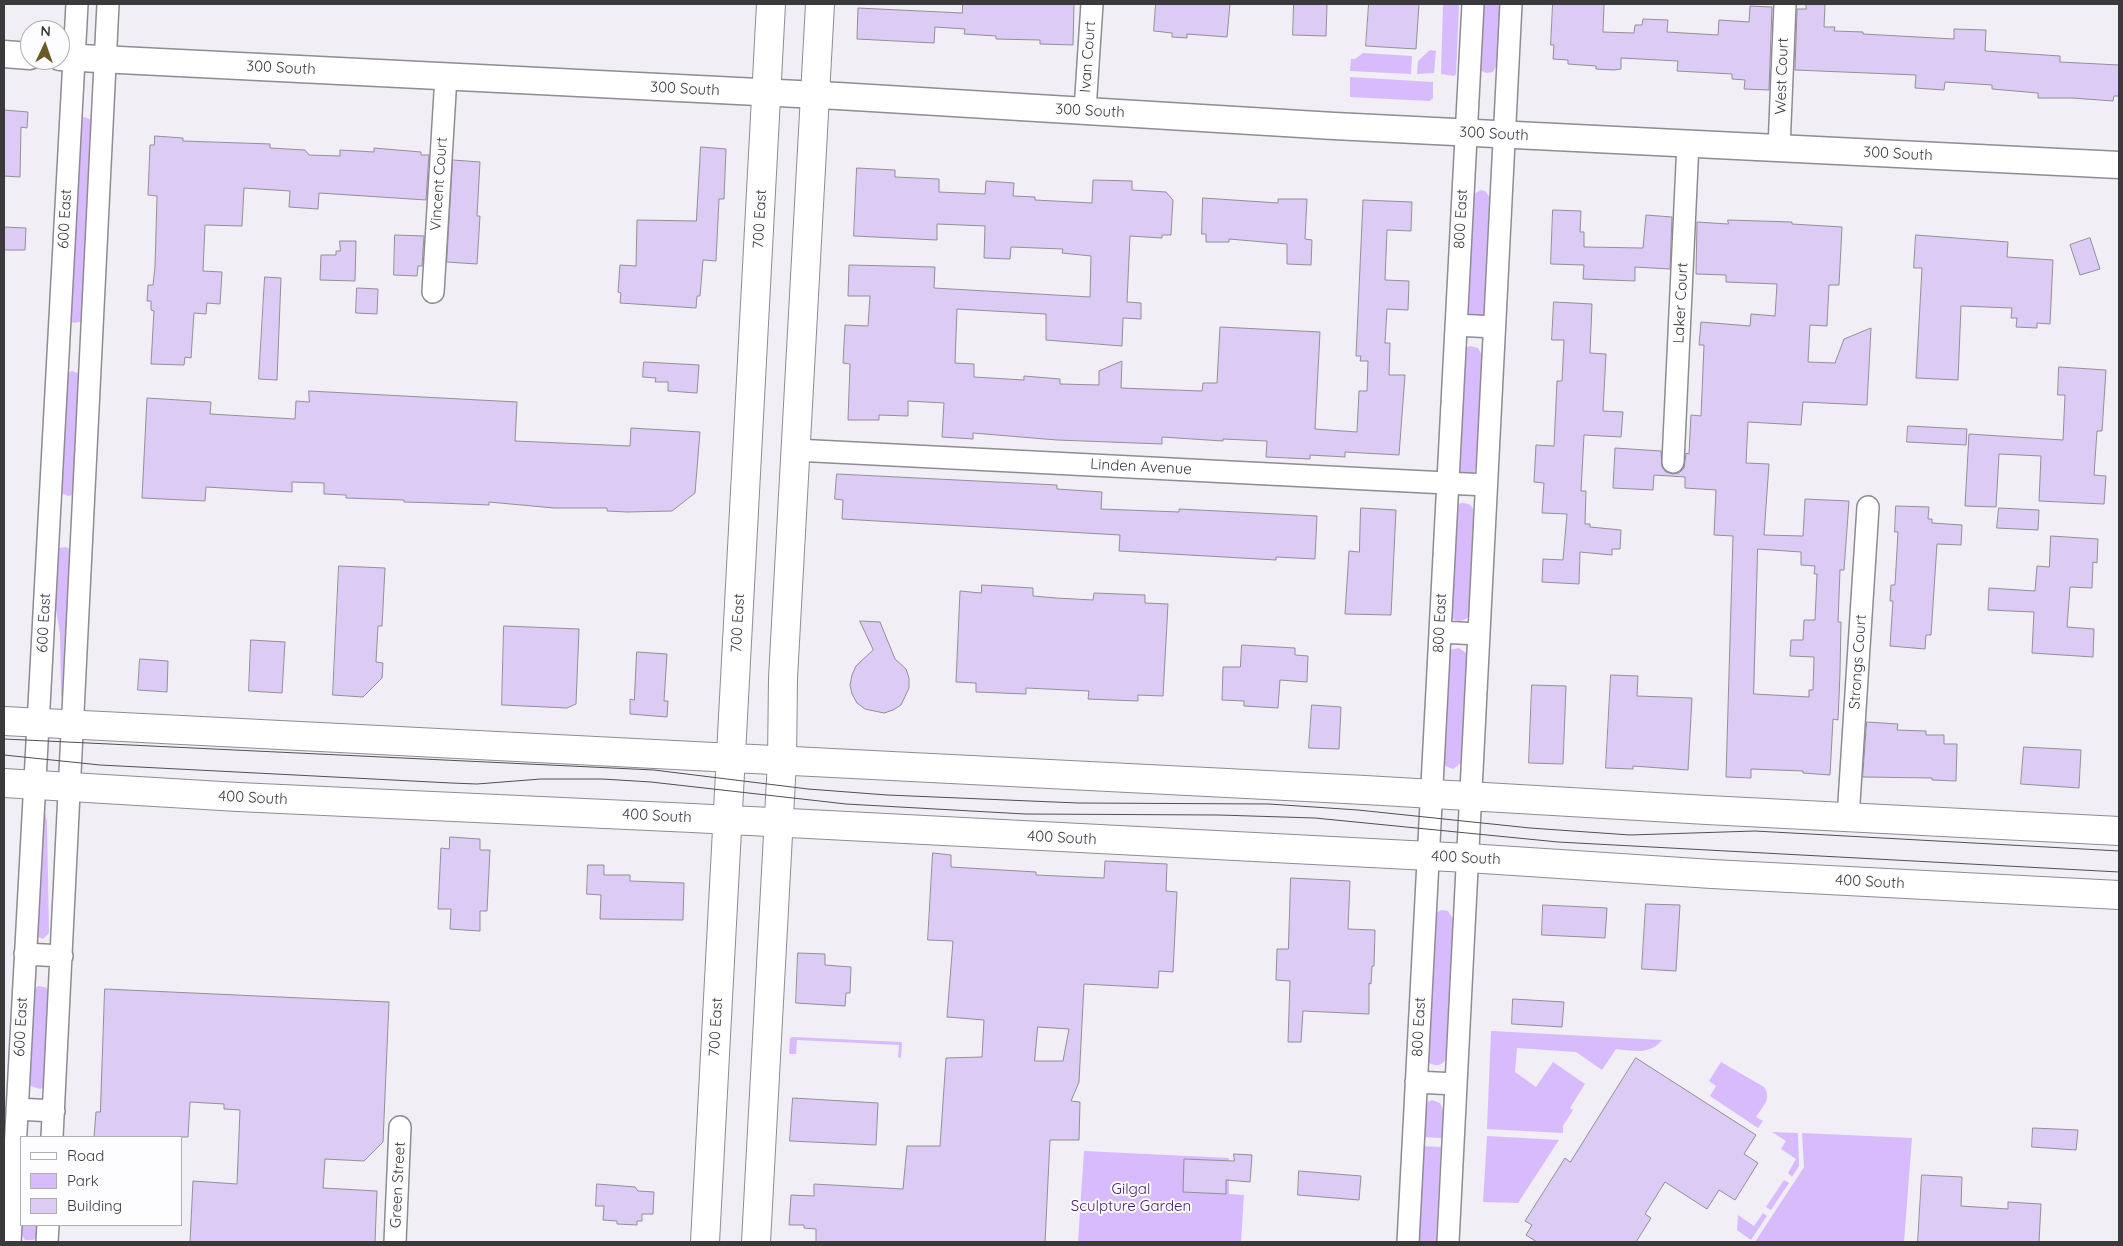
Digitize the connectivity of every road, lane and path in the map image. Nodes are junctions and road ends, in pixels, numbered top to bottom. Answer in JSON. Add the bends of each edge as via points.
{"nodes":[{"id":1,"x":77,"y":4,"type":"edge"},
{"id":2,"x":108,"y":4,"type":"edge"},
{"id":3,"x":771,"y":4,"type":"edge"},
{"id":4,"x":820,"y":4,"type":"edge"},
{"id":5,"x":1092,"y":4,"type":"edge"},
{"id":6,"x":1472,"y":4,"type":"edge"},
{"id":7,"x":1511,"y":4,"type":"edge"},
{"id":8,"x":1785,"y":4,"type":"edge"},
{"id":9,"x":70,"y":42,"type":"edge"},
{"id":10,"x":4,"y":54,"type":"edge"},
{"id":11,"x":20,"y":55,"type":"edge"},
{"id":12,"x":70,"y":58,"type":"edge"},
{"id":13,"x":106,"y":60,"type":"junction"},
{"id":14,"x":67,"y":70,"type":"edge"},
{"id":15,"x":446,"y":76,"type":"junction"},
{"id":16,"x":767,"y":92,"type":"junction"},
{"id":17,"x":814,"y":95,"type":"junction"},
{"id":18,"x":1085,"y":110,"type":"junction"},
{"id":19,"x":1466,"y":132,"type":"junction"},
{"id":20,"x":1504,"y":134,"type":"junction"},
{"id":21,"x":1688,"y":143,"type":"junction"},
{"id":22,"x":1779,"y":148,"type":"junction"},
{"id":23,"x":2119,"y":165,"type":"edge"},
{"id":24,"x":432,"y":292,"type":"dead end"},
{"id":25,"x":1456,"y":325,"type":"junction"},
{"id":26,"x":1494,"y":328,"type":"junction"},
{"id":27,"x":58,"y":346,"type":"junction"},
{"id":28,"x":92,"y":348,"type":"junction"},
{"id":29,"x":796,"y":450,"type":"junction"},
{"id":30,"x":1673,"y":462,"type":"dead end"},
{"id":31,"x":1447,"y":483,"type":"junction"},
{"id":32,"x":1486,"y":485,"type":"junction"},
{"id":33,"x":1868,"y":507,"type":"dead end"},
{"id":34,"x":49,"y":528,"type":"junction"},
{"id":35,"x":83,"y":529,"type":"junction"},
{"id":36,"x":1440,"y":632,"type":"junction"},
{"id":37,"x":1479,"y":634,"type":"junction"},
{"id":38,"x":4,"y":721,"type":"edge"},
{"id":39,"x":38,"y":723,"type":"junction"},
{"id":40,"x":74,"y":724,"type":"junction"},
{"id":41,"x":730,"y":757,"type":"junction"},
{"id":42,"x":782,"y":761,"type":"junction"},
{"id":43,"x":4,"y":783,"type":"edge"},
{"id":44,"x":34,"y":786,"type":"junction"},
{"id":45,"x":70,"y":788,"type":"junction"},
{"id":46,"x":1431,"y":793,"type":"junction"},
{"id":47,"x":1470,"y":796,"type":"junction"},
{"id":48,"x":1848,"y":818,"type":"junction"},
{"id":49,"x":727,"y":820,"type":"junction"},
{"id":50,"x":778,"y":822,"type":"junction"},
{"id":51,"x":2119,"y":831,"type":"edge"},
{"id":52,"x":1428,"y":856,"type":"junction"},
{"id":53,"x":1468,"y":858,"type":"junction"},
{"id":54,"x":2119,"y":895,"type":"edge"},
{"id":55,"x":25,"y":954,"type":"junction"},
{"id":56,"x":62,"y":956,"type":"junction"},
{"id":57,"x":1416,"y":1082,"type":"junction"},
{"id":58,"x":1456,"y":1084,"type":"junction"},
{"id":59,"x":17,"y":1109,"type":"junction"},
{"id":60,"x":54,"y":1111,"type":"junction"},
{"id":61,"x":400,"y":1127,"type":"dead end"},
{"id":62,"x":52,"y":1136,"type":"edge"},
{"id":63,"x":48,"y":1226,"type":"edge"},
{"id":64,"x":10,"y":1242,"type":"edge"},
{"id":65,"x":47,"y":1242,"type":"edge"},
{"id":66,"x":395,"y":1242,"type":"edge"},
{"id":67,"x":705,"y":1242,"type":"edge"},
{"id":68,"x":756,"y":1242,"type":"edge"},
{"id":69,"x":1408,"y":1242,"type":"edge"},
{"id":70,"x":1448,"y":1242,"type":"edge"}],
"edges":[{"from":1,"to":9,"type":"street","name":"600 East"},
{"from":2,"to":13,"type":"street"},
{"from":3,"to":16,"type":"main road","name":"700 East"},
{"from":4,"to":17,"type":"main road"},
{"from":5,"to":18,"type":"street","name":"Ivan Court"},
{"from":6,"to":19,"type":"street","name":"800 East"},
{"from":7,"to":20,"type":"street"},
{"from":8,"to":22,"type":"street","name":"West Court"},
{"from":10,"to":11,"type":"street"},
{"from":12,"to":13,"type":"street","name":"300 South"},
{"from":13,"to":15,"type":"street","name":"300 South"},
{"from":13,"to":28,"type":"street"},
{"from":14,"to":27,"type":"street","name":"600 East"},
{"from":15,"to":16,"type":"street","name":"300 South"},
{"from":15,"to":24,"type":"street","name":"Vincent Court"},
{"from":16,"to":17,"type":"street","name":"300 South"},
{"from":16,"to":41,"type":"main road","name":"700 East"},
{"from":17,"to":18,"type":"street","name":"300 South"},
{"from":17,"to":29,"type":"main road"},
{"from":18,"to":19,"type":"street","name":"300 South"},
{"from":19,"to":20,"type":"street","name":"300 South"},
{"from":19,"to":25,"type":"street","name":"800 East"},
{"from":20,"to":21,"type":"street","name":"300 South"},
{"from":20,"to":26,"type":"street"},
{"from":21,"to":22,"type":"street","name":"300 South"},
{"from":21,"to":30,"type":"street","name":"Laker Court"},
{"from":22,"to":23,"type":"street","name":"300 South"},
{"from":25,"to":26,"type":"street"},
{"from":25,"to":31,"type":"street","name":"800 East"},
{"from":26,"to":32,"type":"street"},
{"from":27,"to":28,"type":"street"},
{"from":27,"to":34,"type":"street","name":"600 East"},
{"from":28,"to":35,"type":"street"},
{"from":29,"to":31,"type":"street","name":"Linden Avenue"},
{"from":29,"to":42,"type":"main road"},
{"from":31,"to":32,"type":"street","name":"Linden Avenue"},
{"from":31,"to":36,"type":"street","name":"800 East"},
{"from":32,"to":37,"type":"street"},
{"from":33,"to":48,"type":"street","name":"Strongs Court"},
{"from":34,"to":35,"type":"street"},
{"from":34,"to":39,"type":"street","name":"600 East"},
{"from":35,"to":40,"type":"street"},
{"from":36,"to":37,"type":"street"},
{"from":36,"to":46,"type":"street","name":"800 East"},
{"from":37,"to":47,"type":"street"},
{"from":38,"to":39,"type":"main road"},
{"from":39,"to":40,"type":"main road"},
{"from":39,"to":44,"type":"street","name":"600 East"},
{"from":40,"to":41,"type":"main road"},
{"from":40,"to":45,"type":"street"},
{"from":41,"to":42,"type":"main road"},
{"from":41,"to":49,"type":"main road","name":"700 East"},
{"from":42,"to":46,"type":"main road"},
{"from":42,"to":50,"type":"main road"},
{"from":43,"to":44,"type":"main road","name":"400 South"},
{"from":44,"to":45,"type":"main road","name":"400 South"},
{"from":44,"to":55,"type":"street","name":"600 East"},
{"from":45,"to":49,"type":"main road","name":"400 South"},
{"from":45,"to":56,"type":"street"},
{"from":46,"to":47,"type":"main road"},
{"from":46,"to":52,"type":"street","name":"800 East"},
{"from":47,"to":48,"type":"main road"},
{"from":47,"to":53,"type":"street"},
{"from":48,"to":51,"type":"main road"},
{"from":49,"to":50,"type":"main road","name":"400 South"},
{"from":49,"to":67,"type":"main road","name":"700 East"},
{"from":50,"to":52,"type":"main road","name":"400 South"},
{"from":50,"to":68,"type":"main road"},
{"from":52,"to":53,"type":"main road","name":"400 South"},
{"from":52,"to":57,"type":"street","name":"800 East"},
{"from":53,"to":54,"type":"main road","name":"400 South"},
{"from":53,"to":58,"type":"street"},
{"from":55,"to":56,"type":"street"},
{"from":55,"to":59,"type":"street","name":"600 East"},
{"from":56,"to":60,"type":"street"},
{"from":57,"to":58,"type":"street"},
{"from":57,"to":69,"type":"street","name":"800 East"},
{"from":58,"to":70,"type":"street"},
{"from":59,"to":60,"type":"street"},
{"from":59,"to":64,"type":"street","name":"600 East"},
{"from":60,"to":62,"type":"street"},
{"from":61,"to":66,"type":"street","name":"Green Street"},
{"from":63,"to":65,"type":"street"}]}
